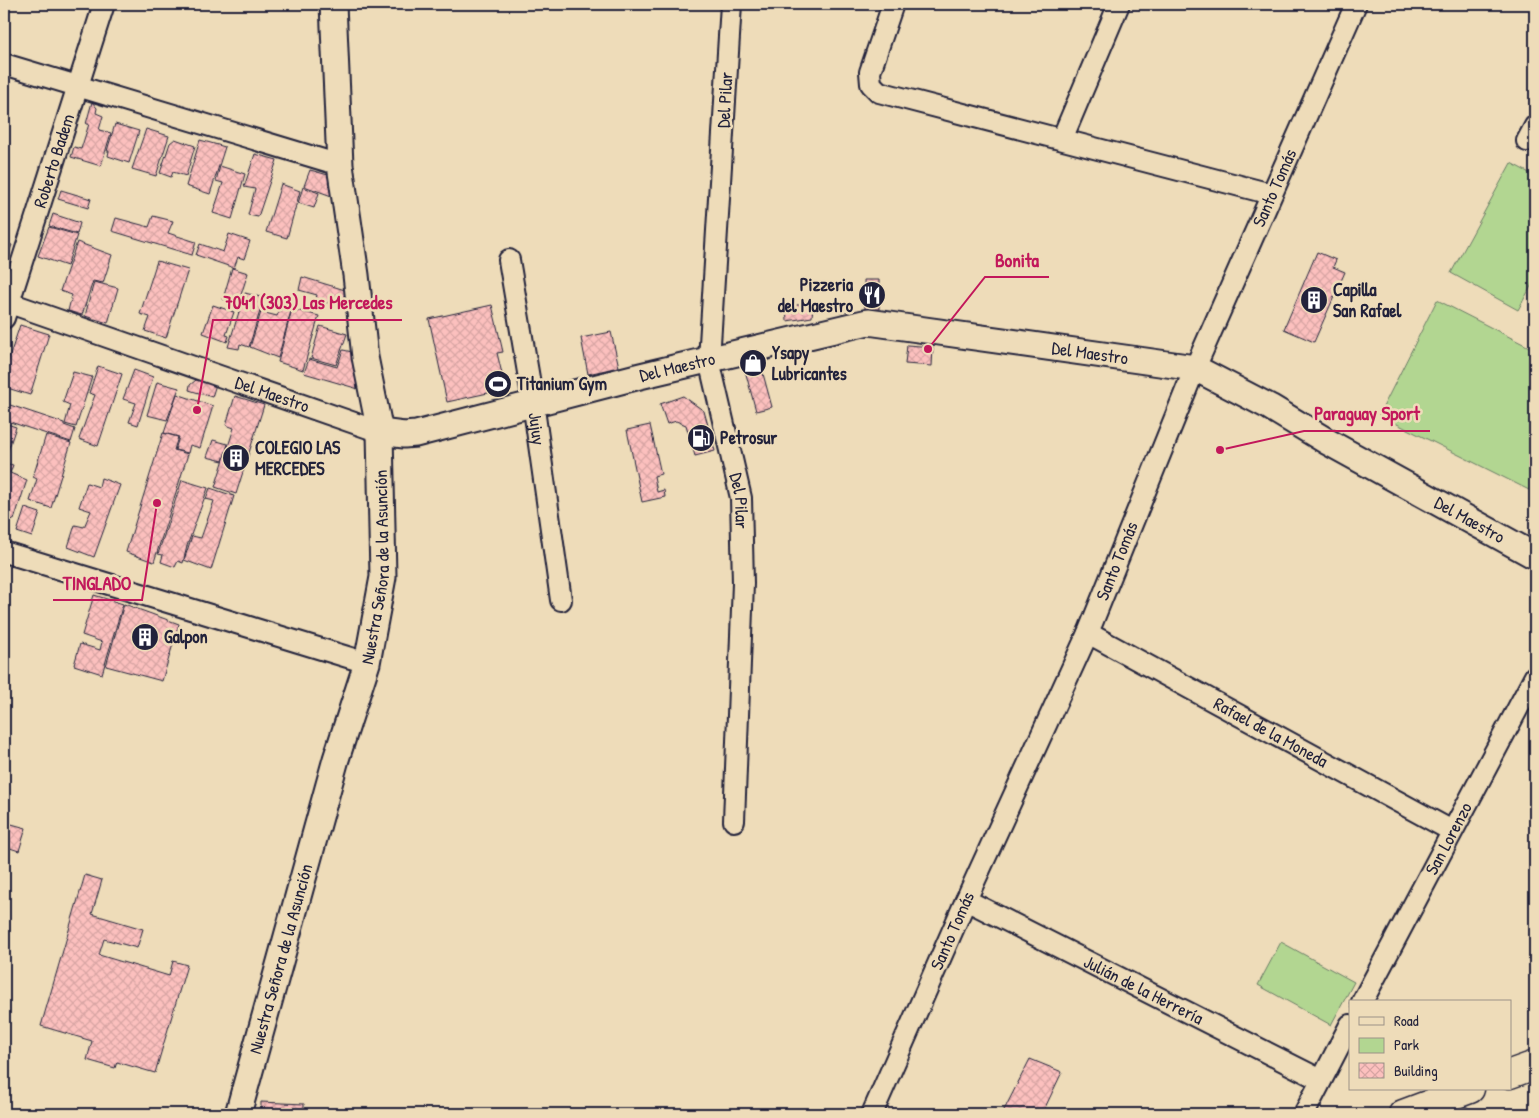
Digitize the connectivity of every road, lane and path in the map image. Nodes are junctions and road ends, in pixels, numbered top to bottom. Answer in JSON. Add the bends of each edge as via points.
{"nodes":[{"id":1,"x":104,"y":4,"type":"edge"},
{"id":2,"x":332,"y":4,"type":"edge"},
{"id":3,"x":731,"y":4,"type":"edge"},
{"id":4,"x":893,"y":4,"type":"edge"},
{"id":5,"x":1119,"y":4,"type":"edge"},
{"id":6,"x":1356,"y":4,"type":"edge"},
{"id":7,"x":4,"y":64,"type":"edge"},
{"id":8,"x":78,"y":87,"type":"junction"},
{"id":9,"x":1062,"y":139,"type":"junction"},
{"id":10,"x":340,"y":165,"type":"junction"},
{"id":11,"x":1271,"y":194,"type":"junction"},
{"id":12,"x":509,"y":260,"type":"dead end"},
{"id":13,"x":5,"y":307,"type":"edge"},
{"id":14,"x":710,"y":360,"type":"junction"},
{"id":15,"x":1195,"y":368,"type":"junction"},
{"id":16,"x":533,"y":402,"type":"junction"},
{"id":17,"x":380,"y":432,"type":"junction"},
{"id":18,"x":4,"y":552,"type":"edge"},
{"id":19,"x":1535,"y":556,"type":"edge"},
{"id":20,"x":561,"y":600,"type":"dead end"},
{"id":21,"x":1088,"y":633,"type":"junction"},
{"id":22,"x":367,"y":663,"type":"junction"},
{"id":23,"x":1535,"y":676,"type":"edge"},
{"id":24,"x":734,"y":821,"type":"dead end"},
{"id":25,"x":1452,"y":831,"type":"junction"},
{"id":26,"x":966,"y":900,"type":"junction"},
{"id":27,"x":1363,"y":1000,"type":"edge"},
{"id":28,"x":1349,"y":1027,"type":"edge"},
{"id":29,"x":1535,"y":1065,"type":"edge"},
{"id":30,"x":1512,"y":1073,"type":"edge"},
{"id":31,"x":1321,"y":1080,"type":"junction"},
{"id":32,"x":1467,"y":1090,"type":"edge"},
{"id":33,"x":238,"y":1114,"type":"edge"},
{"id":34,"x":872,"y":1114,"type":"edge"},
{"id":35,"x":1304,"y":1114,"type":"edge"},
{"id":36,"x":1403,"y":1114,"type":"edge"}],
"edges":[{"from":1,"to":8,"type":"street","name":"Roberto Badem"},
{"from":2,"to":10,"type":"street","name":"Nuestra Señora de la Asunción"},
{"from":3,"to":14,"type":"street","name":"Del Pilar"},
{"from":4,"to":9,"type":"street","via":[[870,72],[871,84],[878,92]]},
{"from":5,"to":9,"type":"street"},
{"from":6,"to":11,"type":"street","name":"Santo Tomás"},
{"from":7,"to":8,"type":"street"},
{"from":8,"to":10,"type":"street"},
{"from":8,"to":13,"type":"street","name":"Roberto Badem"},
{"from":9,"to":11,"type":"street"},
{"from":10,"to":17,"type":"street","name":"Nuestra Señora de la Asunción","via":[[365,357]]},
{"from":11,"to":15,"type":"street","name":"Santo Tomás"},
{"from":12,"to":16,"type":"street","name":"Jujuy"},
{"from":13,"to":17,"type":"street","name":"Del Maestro"},
{"from":14,"to":15,"type":"street","name":"Del Maestro","via":[[868,322]]},
{"from":14,"to":16,"type":"street","name":"Del Maestro"},
{"from":14,"to":24,"type":"street","name":"Del Pilar","via":[[741,498],[743,583]]},
{"from":15,"to":19,"type":"street","name":"Del Maestro"},
{"from":15,"to":21,"type":"street","name":"Santo Tomás"},
{"from":16,"to":17,"type":"street","name":"Del Maestro","via":[[416,434]]},
{"from":16,"to":20,"type":"street","name":"Jujuy"},
{"from":17,"to":22,"type":"street","name":"Nuestra Señora de la Asunción","via":[[382,577]]},
{"from":18,"to":22,"type":"street"},
{"from":21,"to":25,"type":"street","name":"Rafael de la Moneda"},
{"from":21,"to":26,"type":"street","name":"Santo Tomás"},
{"from":22,"to":33,"type":"street","name":"Nuestra Señora de la Asunción","via":[[336,759]]},
{"from":23,"to":25,"type":"street","name":"San Lorenzo"},
{"from":25,"to":27,"type":"street","name":"San Lorenzo"},
{"from":26,"to":31,"type":"street","name":"Julián de la Herrería"},
{"from":26,"to":34,"type":"street","name":"Santo Tomás"},
{"from":28,"to":31,"type":"street"},
{"from":29,"to":30,"type":"main road"},
{"from":31,"to":35,"type":"street"},
{"from":32,"to":36,"type":"main road"}]}
